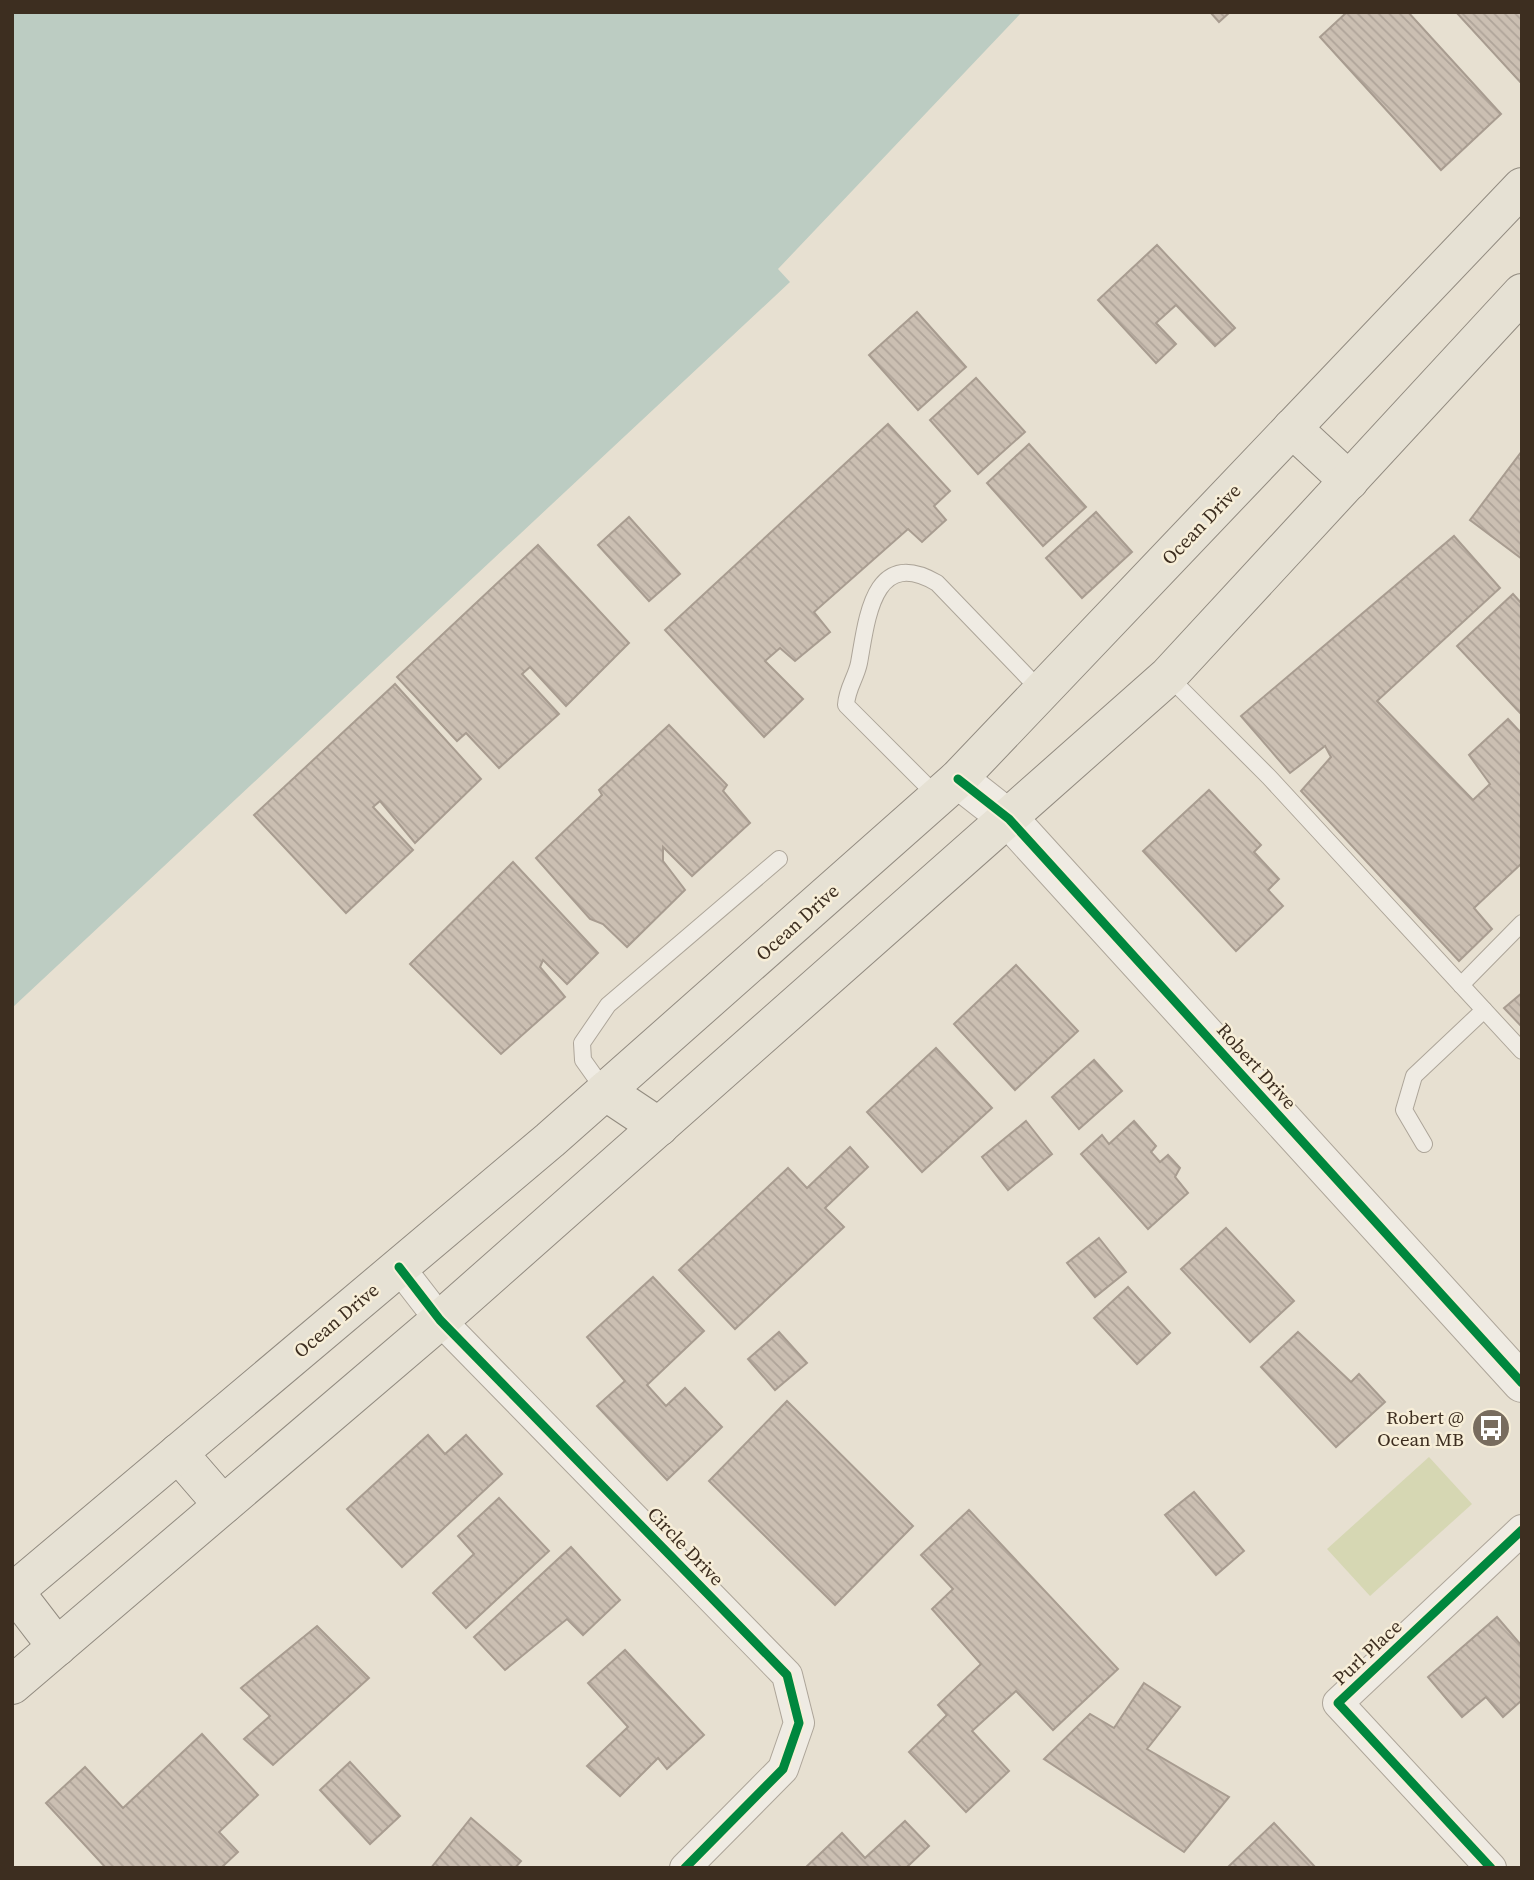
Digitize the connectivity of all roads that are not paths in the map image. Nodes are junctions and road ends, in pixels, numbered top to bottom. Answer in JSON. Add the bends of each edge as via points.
{"nodes":[{"id":1,"x":1522,"y":187,"type":"edge"},
{"id":2,"x":1522,"y":293,"type":"edge"},
{"id":3,"x":1292,"y":428,"type":"junction"},
{"id":4,"x":1349,"y":481,"type":"junction"},
{"id":5,"x":1168,"y":676,"type":"junction"},
{"id":6,"x":1042,"y":691,"type":"junction"},
{"id":7,"x":948,"y":788,"type":"junction"},
{"id":8,"x":1009,"y":819,"type":"junction"},
{"id":9,"x":779,"y":859,"type":"dead end"},
{"id":10,"x":1522,"y":923,"type":"edge"},
{"id":11,"x":1461,"y":985,"type":"junction"},
{"id":12,"x":1484,"y":1010,"type":"junction"},
{"id":13,"x":1522,"y":1051,"type":"edge"},
{"id":14,"x":605,"y":1091,"type":"junction"},
{"id":15,"x":659,"y":1127,"type":"junction"},
{"id":16,"x":1424,"y":1144,"type":"dead end"},
{"id":17,"x":399,"y":1267,"type":"junction"},
{"id":18,"x":440,"y":1320,"type":"junction"},
{"id":19,"x":1522,"y":1384,"type":"edge"},
{"id":20,"x":178,"y":1453,"type":"junction"},
{"id":21,"x":223,"y":1505,"type":"junction"},
{"id":22,"x":1522,"y":1530,"type":"edge"},
{"id":23,"x":13,"y":1592,"type":"edge"},
{"id":24,"x":57,"y":1647,"type":"junction"},
{"id":25,"x":12,"y":1685,"type":"edge"},
{"id":26,"x":685,"y":1868,"type":"edge"},
{"id":27,"x":1491,"y":1868,"type":"edge"}],
"edges":[{"from":1,"to":3,"type":"main road","name":"Ocean Drive"},
{"from":2,"to":4,"type":"main road"},
{"from":3,"to":4,"type":"main road"},
{"from":3,"to":6,"type":"main road","name":"Ocean Drive"},
{"from":4,"to":5,"type":"main road"},
{"from":5,"to":8,"type":"main road"},
{"from":5,"to":11,"type":"lane","via":[[1269,777]]},
{"from":6,"to":7,"type":"main road","name":"Ocean Drive"},
{"from":6,"to":7,"type":"lane","via":[[937,583],[919,573],[894,575],[874,594],[846,705]]},
{"from":7,"to":8,"type":"street","name":"Robert Drive"},
{"from":7,"to":14,"type":"main road","name":"Ocean Drive"},
{"from":8,"to":15,"type":"main road"},
{"from":8,"to":19,"type":"street","name":"Robert Drive"},
{"from":9,"to":14,"type":"lane","via":[[608,1005],[582,1043],[583,1060]]},
{"from":10,"to":11,"type":"lane"},
{"from":11,"to":12,"type":"lane"},
{"from":12,"to":13,"type":"lane"},
{"from":12,"to":16,"type":"lane","via":[[1414,1076],[1404,1110]]},
{"from":14,"to":15,"type":"main road"},
{"from":14,"to":17,"type":"main road","name":"Ocean Drive"},
{"from":15,"to":18,"type":"main road"},
{"from":17,"to":18,"type":"street","name":"Circle Drive"},
{"from":17,"to":20,"type":"main road","name":"Ocean Drive"},
{"from":18,"to":21,"type":"main road"},
{"from":18,"to":26,"type":"street","name":"Circle Drive","via":[[788,1675],[799,1723],[783,1769]]},
{"from":20,"to":21,"type":"main road"},
{"from":20,"to":23,"type":"main road","name":"Ocean Drive"},
{"from":21,"to":24,"type":"main road"},
{"from":22,"to":27,"type":"street","name":"Purl Place","via":[[1338,1703]]},
{"from":23,"to":24,"type":"main road"},
{"from":24,"to":25,"type":"main road"}]}
